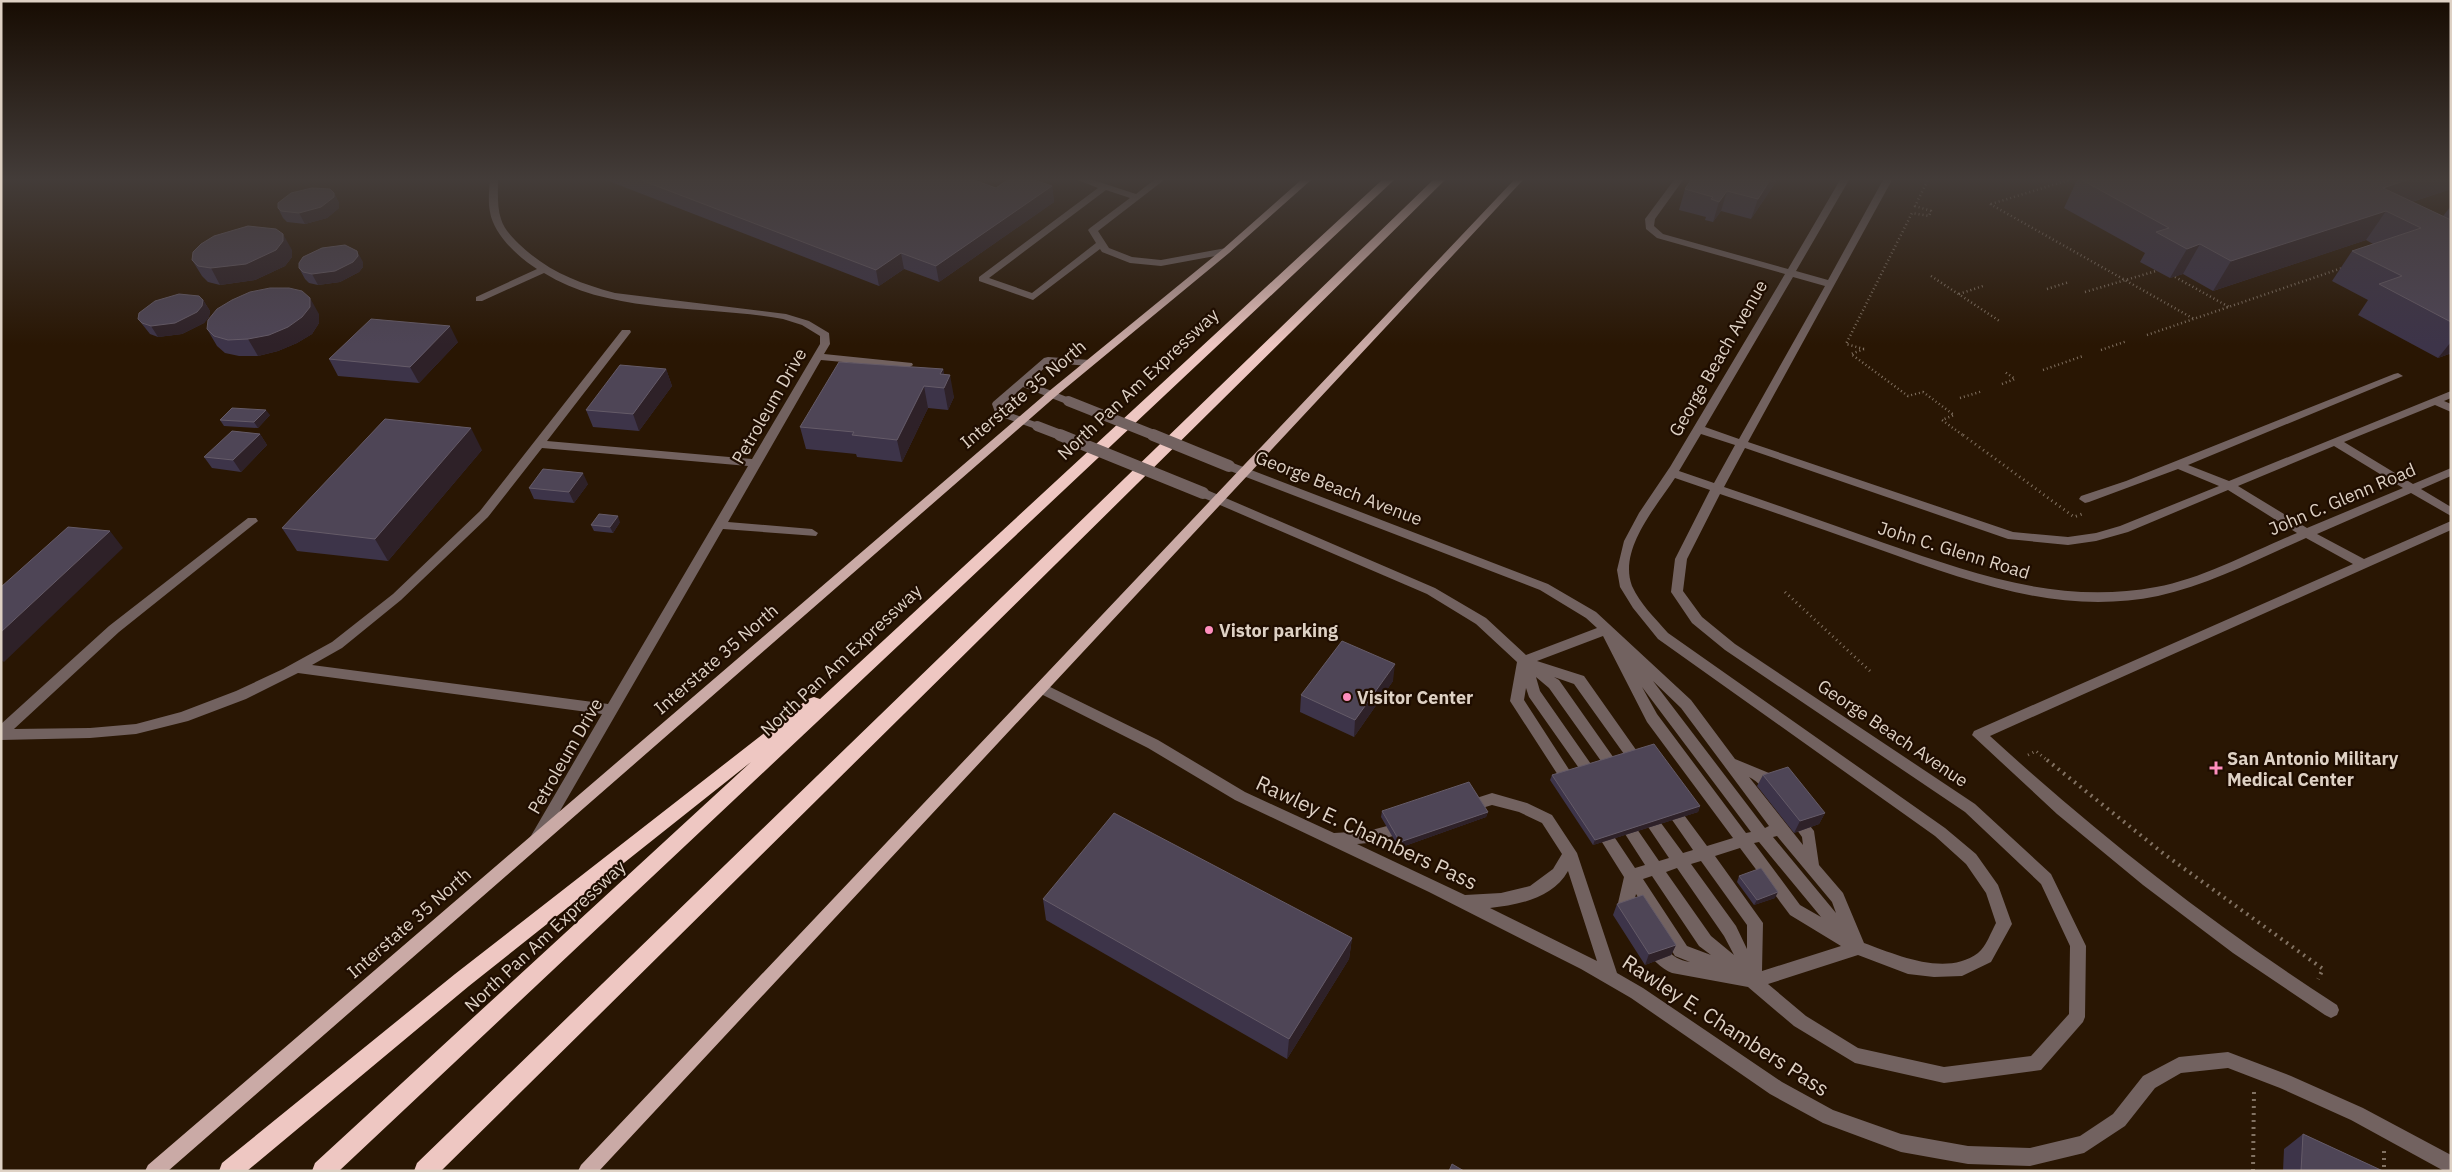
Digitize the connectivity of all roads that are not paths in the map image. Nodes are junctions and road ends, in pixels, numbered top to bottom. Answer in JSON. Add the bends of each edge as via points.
{"nodes":[{"id":1,"x":507,"y":235,"type":"edge"},
{"id":2,"x":1041,"y":235,"type":"edge"},
{"id":3,"x":1096,"y":235,"type":"edge"},
{"id":4,"x":1245,"y":235,"type":"edge"},
{"id":5,"x":1330,"y":235,"type":"edge"},
{"id":6,"x":1384,"y":235,"type":"edge"},
{"id":7,"x":1467,"y":235,"type":"edge"},
{"id":8,"x":1659,"y":235,"type":"edge"},
{"id":9,"x":1813,"y":235,"type":"edge"},
{"id":10,"x":1857,"y":235,"type":"edge"},
{"id":11,"x":1101,"y":244,"type":"junction"},
{"id":12,"x":1226,"y":251,"type":"junction"},
{"id":13,"x":544,"y":269,"type":"junction"},
{"id":14,"x":1791,"y":272,"type":"junction"},
{"id":15,"x":1830,"y":284,"type":"junction"},
{"id":16,"x":479,"y":299,"type":"dead end"},
{"id":17,"x":626,"y":332,"type":"dead end"},
{"id":18,"x":818,"y":357,"type":"junction"},
{"id":19,"x":1090,"y":363,"type":"junction"},
{"id":20,"x":908,"y":365,"type":"edge"},
{"id":21,"x":2398,"y":376,"type":"dead end"},
{"id":22,"x":1022,"y":383,"type":"junction"},
{"id":23,"x":1052,"y":394,"type":"junction"},
{"id":24,"x":2451,"y":394,"type":"edge"},
{"id":25,"x":2435,"y":400,"type":"junction"},
{"id":26,"x":2451,"y":409,"type":"edge"},
{"id":27,"x":1021,"y":421,"type":"junction"},
{"id":28,"x":1698,"y":429,"type":"junction"},
{"id":29,"x":2335,"y":442,"type":"junction"},
{"id":30,"x":539,"y":444,"type":"junction"},
{"id":31,"x":1742,"y":444,"type":"junction"},
{"id":32,"x":756,"y":463,"type":"junction"},
{"id":33,"x":2179,"y":465,"type":"junction"},
{"id":34,"x":1244,"y":472,"type":"junction"},
{"id":35,"x":1673,"y":472,"type":"junction"},
{"id":36,"x":2451,"y":472,"type":"edge"},
{"id":37,"x":2228,"y":485,"type":"junction"},
{"id":38,"x":1716,"y":488,"type":"junction"},
{"id":39,"x":2412,"y":488,"type":"junction"},
{"id":40,"x":2086,"y":499,"type":"dead end"},
{"id":41,"x":1218,"y":500,"type":"junction"},
{"id":42,"x":2451,"y":512,"type":"edge"},
{"id":43,"x":252,"y":521,"type":"dead end"},
{"id":44,"x":720,"y":525,"type":"junction"},
{"id":45,"x":2451,"y":526,"type":"edge"},
{"id":46,"x":812,"y":533,"type":"dead end"},
{"id":47,"x":2306,"y":533,"type":"junction"},
{"id":48,"x":2364,"y":564,"type":"junction"},
{"id":49,"x":1606,"y":630,"type":"junction"},
{"id":50,"x":899,"y":636,"type":"junction"},
{"id":51,"x":1524,"y":661,"type":"junction"},
{"id":52,"x":296,"y":668,"type":"junction"},
{"id":53,"x":1042,"y":688,"type":"junction"},
{"id":54,"x":612,"y":710,"type":"junction"},
{"id":55,"x":1,"y":734,"type":"edge"},
{"id":56,"x":1730,"y":763,"type":"junction"},
{"id":57,"x":1649,"y":777,"type":"edge"},
{"id":58,"x":1625,"y":784,"type":"edge"},
{"id":59,"x":1602,"y":791,"type":"edge"},
{"id":60,"x":1660,"y":793,"type":"edge"},
{"id":61,"x":1578,"y":794,"type":"edge"},
{"id":62,"x":1636,"y":800,"type":"edge"},
{"id":63,"x":1614,"y":807,"type":"edge"},
{"id":64,"x":1589,"y":810,"type":"edge"},
{"id":65,"x":1453,"y":811,"type":"edge"},
{"id":66,"x":1422,"y":822,"type":"edge"},
{"id":67,"x":1780,"y":829,"type":"junction"},
{"id":68,"x":1763,"y":834,"type":"junction"},
{"id":69,"x":1331,"y":839,"type":"junction"},
{"id":70,"x":1744,"y":840,"type":"junction"},
{"id":71,"x":536,"y":841,"type":"junction"},
{"id":72,"x":1570,"y":853,"type":"junction"},
{"id":73,"x":1704,"y":853,"type":"junction"},
{"id":74,"x":1679,"y":861,"type":"junction"},
{"id":75,"x":1812,"y":866,"type":"junction"},
{"id":76,"x":1655,"y":868,"type":"junction"},
{"id":77,"x":1632,"y":876,"type":"junction"},
{"id":78,"x":1463,"y":902,"type":"junction"},
{"id":79,"x":1858,"y":948,"type":"junction"},
{"id":80,"x":1610,"y":977,"type":"junction"},
{"id":81,"x":1754,"y":981,"type":"junction"},
{"id":82,"x":2331,"y":1010,"type":"dead end"},
{"id":83,"x":2451,"y":1166,"type":"edge"},
{"id":84,"x":154,"y":1171,"type":"edge"},
{"id":85,"x":230,"y":1171,"type":"edge"},
{"id":86,"x":323,"y":1171,"type":"edge"},
{"id":87,"x":425,"y":1171,"type":"edge"},
{"id":88,"x":588,"y":1171,"type":"edge"}],
"edges":[{"from":1,"to":13,"type":"street","name":"Petroleum Drive","via":[[520,252]]},
{"from":2,"to":11,"type":"street","via":[[982,279],[1033,296]]},
{"from":3,"to":11,"type":"street"},
{"from":4,"to":12,"type":"main road","name":"Interstate 35 North"},
{"from":5,"to":50,"type":"highway","name":"North Pan Am Expressway"},
{"from":6,"to":87,"type":"highway"},
{"from":7,"to":34,"type":"main road"},
{"from":8,"to":14,"type":"street"},
{"from":9,"to":14,"type":"street","name":"George Beach Avenue"},
{"from":10,"to":15,"type":"street","name":"George Beach Avenue"},
{"from":11,"to":12,"type":"street","via":[[1105,250],[1130,260],[1162,263]]},
{"from":12,"to":19,"type":"main road","name":"Interstate 35 North"},
{"from":13,"to":16,"type":"street"},
{"from":13,"to":18,"type":"street","name":"Petroleum Drive","via":[[600,293],[760,312],[808,324],[826,335],[826,344]]},
{"from":14,"to":15,"type":"street"},
{"from":14,"to":28,"type":"street","name":"George Beach Avenue"},
{"from":15,"to":31,"type":"street","name":"George Beach Avenue"},
{"from":17,"to":30,"type":"street"},
{"from":18,"to":20,"type":"street"},
{"from":18,"to":32,"type":"street","name":"Petroleum Drive"},
{"from":19,"to":22,"type":"street","via":[[1048,360]]},
{"from":19,"to":23,"type":"main road","name":"Interstate 35 North"},
{"from":21,"to":33,"type":"street"},
{"from":22,"to":23,"type":"street","name":"George Beach Avenue"},
{"from":22,"to":27,"type":"street","via":[[997,404],[1000,413]]},
{"from":23,"to":27,"type":"main road","name":"Interstate 35 North"},
{"from":23,"to":34,"type":"street","name":"George Beach Avenue","bridge":true},
{"from":24,"to":25,"type":"street","name":"John C. Glenn Road"},
{"from":25,"to":26,"type":"street"},
{"from":25,"to":29,"type":"street","name":"John C. Glenn Road"},
{"from":27,"to":41,"type":"street","bridge":true},
{"from":27,"to":71,"type":"main road","name":"Interstate 35 North"},
{"from":28,"to":31,"type":"street","name":"John C. Glenn Road"},
{"from":28,"to":35,"type":"street","name":"George Beach Avenue"},
{"from":29,"to":37,"type":"street","name":"John C. Glenn Road"},
{"from":29,"to":39,"type":"street"},
{"from":30,"to":32,"type":"street"},
{"from":30,"to":52,"type":"street","via":[[484,514],[438,560],[373,618],[337,645]]},
{"from":31,"to":37,"type":"street","name":"John C. Glenn Road","via":[[1974,524],[2012,536],[2042,540],[2068,541],[2124,529]]},
{"from":31,"to":38,"type":"street","name":"George Beach Avenue"},
{"from":32,"to":44,"type":"street","name":"Petroleum Drive"},
{"from":33,"to":37,"type":"street"},
{"from":33,"to":40,"type":"street"},
{"from":34,"to":41,"type":"main road"},
{"from":34,"to":49,"type":"street","name":"George Beach Avenue","via":[[1544,587],[1591,615]]},
{"from":35,"to":38,"type":"street","name":"John C. Glenn Road"},
{"from":35,"to":79,"type":"street","name":"George Beach Avenue","via":[[1637,523],[1627,547],[1623,572],[1633,599],[1663,636],[1959,848],[1993,890],[2004,924],[1985,958],[1962,969],[1908,967]]},
{"from":36,"to":39,"type":"street","name":"John C. Glenn Road"},
{"from":37,"to":47,"type":"street"},
{"from":38,"to":47,"type":"street","name":"John C. Glenn Road","via":[[1970,576],[2062,597],[2118,598],[2152,594],[2185,585]]},
{"from":38,"to":81,"type":"street","name":"George Beach Avenue","via":[[1681,559],[1677,592],[1697,620],[1730,646],[1970,808],[2046,879],[2078,946],[2077,1017],[2035,1064],[1944,1075],[1855,1055],[1800,1021]]},
{"from":39,"to":42,"type":"street"},
{"from":39,"to":47,"type":"street","name":"John C. Glenn Road"},
{"from":41,"to":51,"type":"street","via":[[1431,591],[1481,621]]},
{"from":41,"to":53,"type":"main road"},
{"from":43,"to":55,"type":"street","via":[[114,629]]},
{"from":44,"to":46,"type":"street"},
{"from":44,"to":54,"type":"street","name":"Petroleum Drive"},
{"from":45,"to":48,"type":"street"},
{"from":47,"to":48,"type":"street"},
{"from":48,"to":82,"type":"street","via":[[1979,735],[2093,837],[2179,905],[2263,967]]},
{"from":49,"to":51,"type":"street"},
{"from":49,"to":56,"type":"street","via":[[1686,704]]},
{"from":49,"to":68,"type":"street"},
{"from":49,"to":70,"type":"street","name":"George Beach Avenue","via":[[1652,718]]},
{"from":50,"to":85,"type":"highway","via":[[462,980]]},
{"from":50,"to":86,"type":"highway","name":"North Pan Am Expressway"},
{"from":51,"to":57,"type":"street","via":[[1579,680]]},
{"from":51,"to":58,"type":"street","via":[[1554,684]]},
{"from":51,"to":59,"type":"street","via":[[1534,693]]},
{"from":51,"to":61,"type":"street","via":[[1517,701]]},
{"from":52,"to":54,"type":"street"},
{"from":52,"to":55,"type":"street","via":[[183,717],[136,729]]},
{"from":53,"to":69,"type":"street","name":"Rawley E. Chambers Pass","via":[[1153,744],[1240,796]]},
{"from":53,"to":88,"type":"main road"},
{"from":54,"to":71,"type":"street","name":"Petroleum Drive"},
{"from":56,"to":67,"type":"street"},
{"from":56,"to":75,"type":"street","via":[[1764,777],[1809,835]]},
{"from":60,"to":73,"type":"street"},
{"from":62,"to":74,"type":"street"},
{"from":63,"to":76,"type":"street","name":"George Beach Avenue"},
{"from":64,"to":77,"type":"street"},
{"from":65,"to":72,"type":"street","via":[[1492,799],[1522,807],[1547,819]]},
{"from":66,"to":69,"type":"street","via":[[1368,837]]},
{"from":67,"to":68,"type":"street"},
{"from":67,"to":75,"type":"street"},
{"from":68,"to":70,"type":"street"},
{"from":68,"to":79,"type":"street","via":[[1823,910]]},
{"from":69,"to":78,"type":"street","name":"Rawley E. Chambers Pass"},
{"from":70,"to":73,"type":"street"},
{"from":70,"to":79,"type":"street","name":"George Beach Avenue","via":[[1795,910]]},
{"from":71,"to":84,"type":"main road","name":"Interstate 35 North"},
{"from":72,"to":78,"type":"street","via":[[1557,876],[1528,896]]},
{"from":72,"to":80,"type":"street"},
{"from":73,"to":74,"type":"street"},
{"from":73,"to":81,"type":"street","via":[[1755,923]]},
{"from":74,"to":76,"type":"street"},
{"from":74,"to":81,"type":"street","via":[[1730,931]]},
{"from":75,"to":79,"type":"street","via":[[1838,898]]},
{"from":76,"to":77,"type":"street"},
{"from":76,"to":81,"type":"street","name":"George Beach Avenue","via":[[1705,941]]},
{"from":77,"to":81,"type":"street","via":[[1681,951]]},
{"from":77,"to":81,"type":"street","via":[[1626,903],[1655,952],[1672,966]]},
{"from":78,"to":80,"type":"street","name":"Rawley E. Chambers Pass"},
{"from":79,"to":81,"type":"street"},
{"from":80,"to":83,"type":"street","name":"Rawley E. Chambers Pass","via":[[1776,1088],[1829,1118],[1901,1143],[1968,1155],[2030,1157],[2084,1144],[2119,1120],[2149,1082],[2180,1064],[2228,1060],[2357,1114]]}]}
